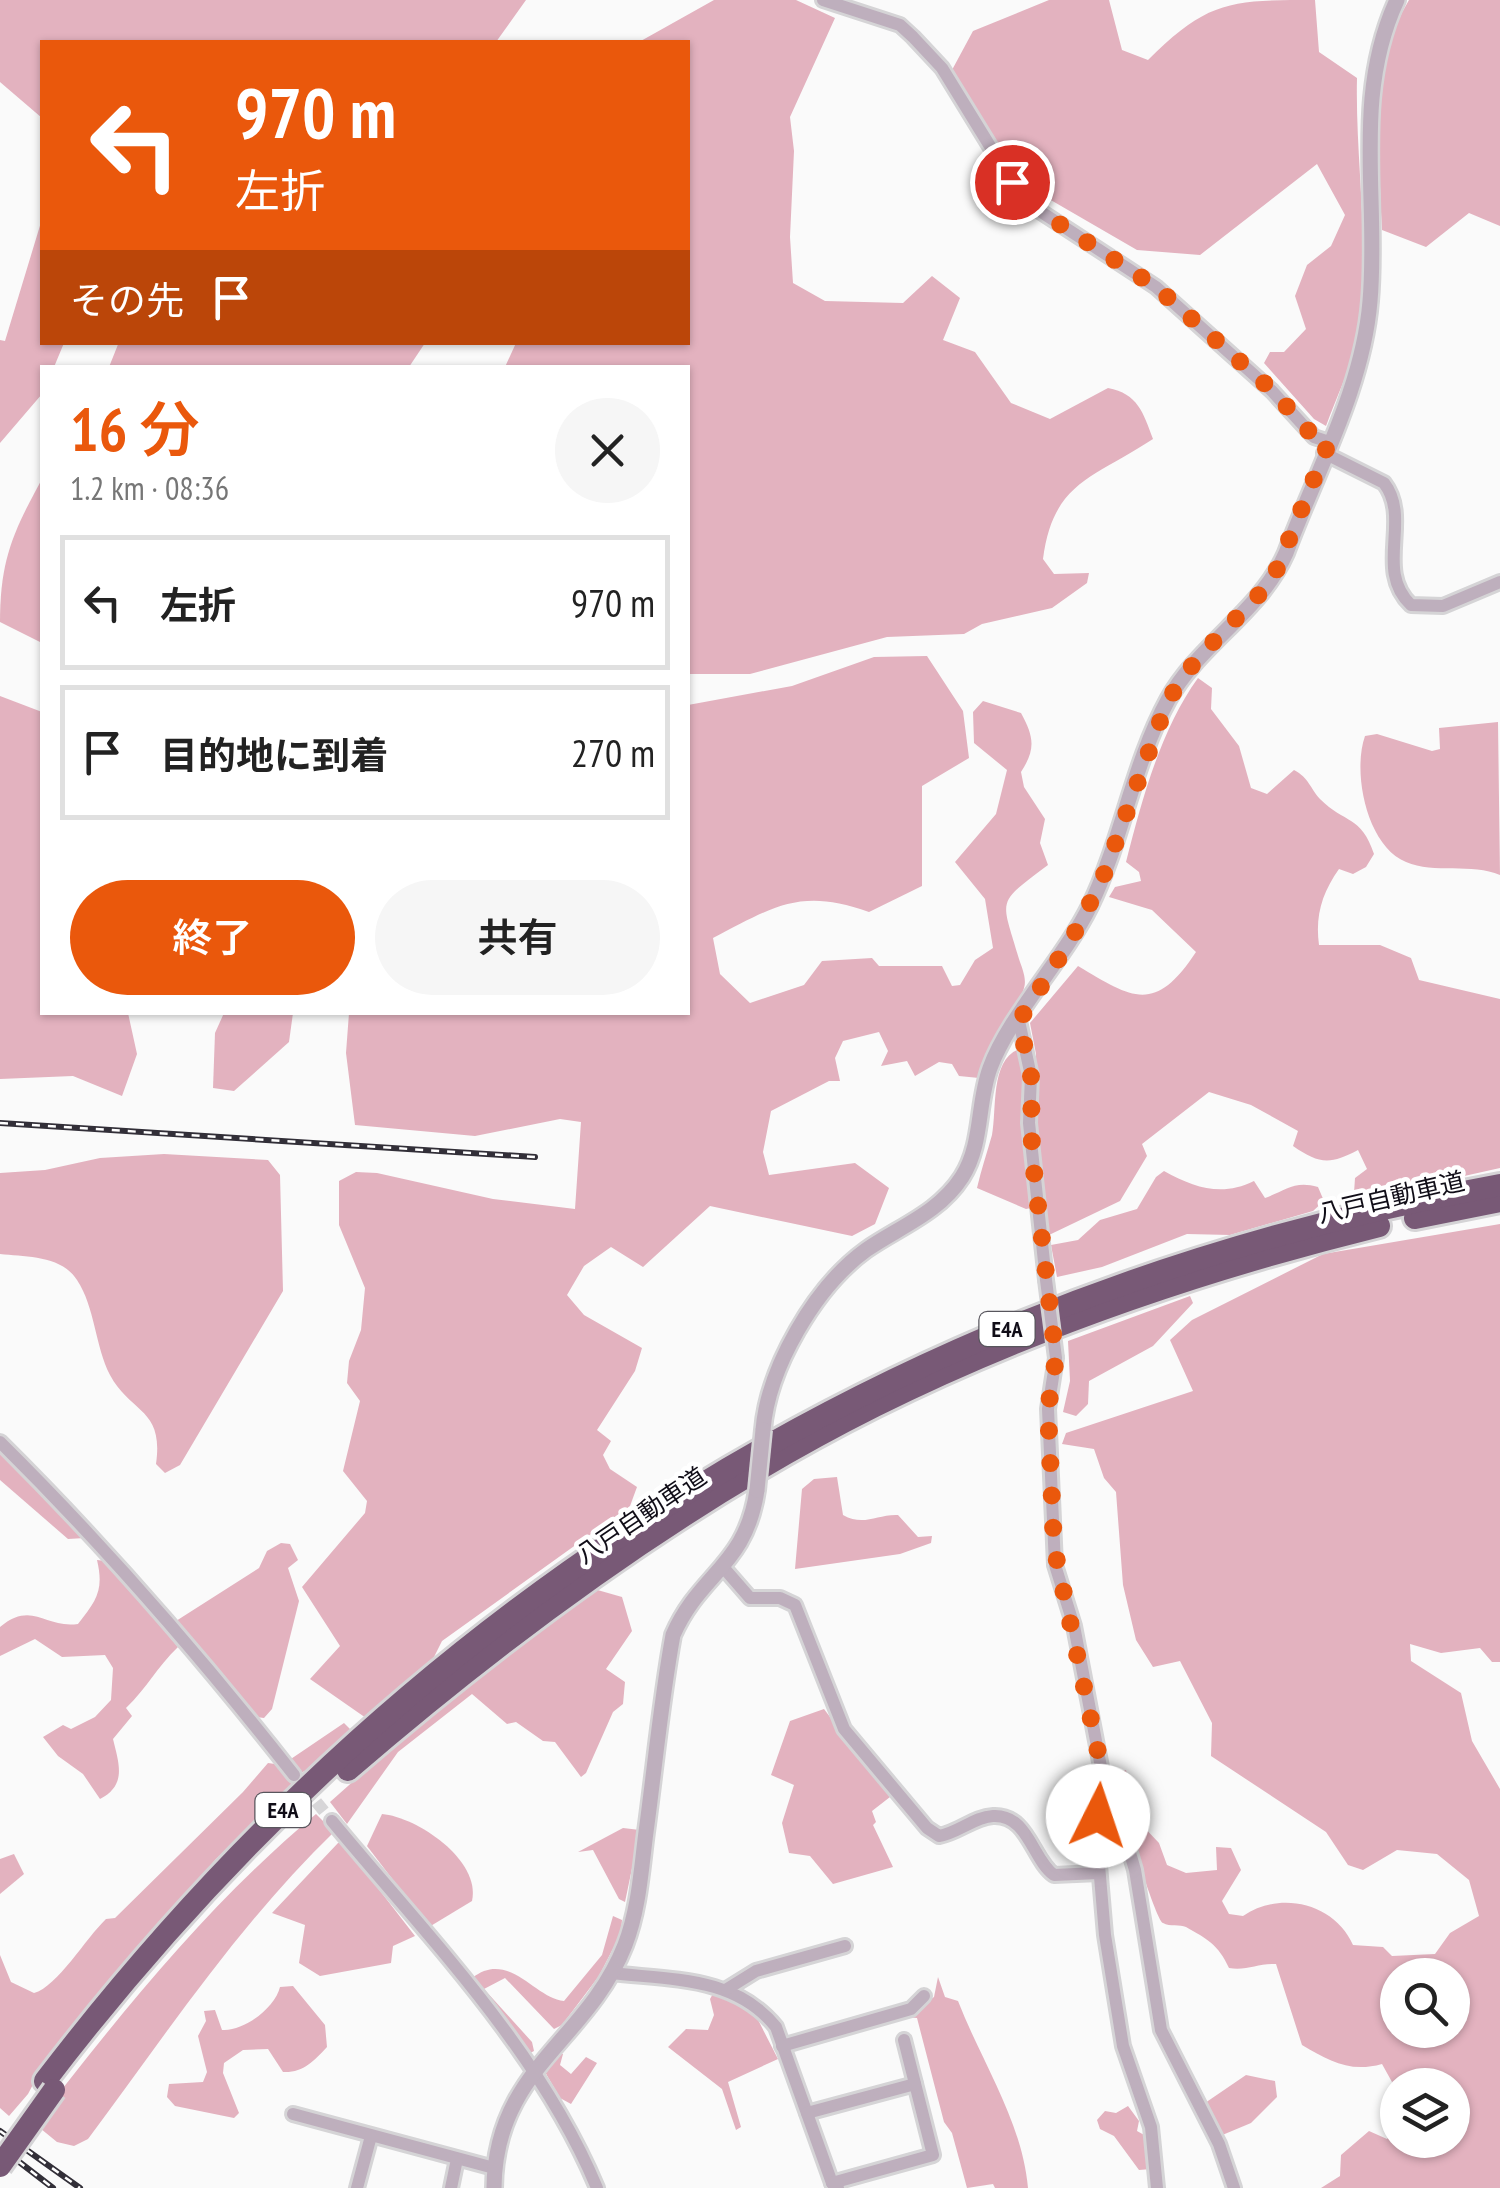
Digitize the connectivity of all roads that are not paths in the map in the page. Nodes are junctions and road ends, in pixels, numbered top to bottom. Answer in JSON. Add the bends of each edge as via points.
{"nodes":[{"id":1,"x":823,"y":0,"type":"edge"},
{"id":2,"x":1396,"y":0,"type":"edge"},
{"id":3,"x":1326,"y":448,"type":"junction"},
{"id":4,"x":1500,"y":582,"type":"edge"},
{"id":5,"x":1019,"y":1021,"type":"junction"},
{"id":6,"x":1500,"y":1185,"type":"edge"},
{"id":7,"x":1500,"y":1201,"type":"edge"},
{"id":8,"x":0,"y":1442,"type":"edge"},
{"id":9,"x":723,"y":1567,"type":"junction"},
{"id":10,"x":294,"y":1775,"type":"tunnel mouth"},
{"id":11,"x":1102,"y":1781,"type":"junction"},
{"id":12,"x":332,"y":1821,"type":"tunnel mouth"},
{"id":13,"x":1098,"y":1872,"type":"junction"},
{"id":14,"x":845,"y":1946,"type":"dead end"},
{"id":15,"x":611,"y":1973,"type":"junction"},
{"id":16,"x":727,"y":1988,"type":"junction"},
{"id":17,"x":924,"y":1996,"type":"dead end"},
{"id":18,"x":904,"y":2040,"type":"dead end"},
{"id":19,"x":782,"y":2046,"type":"junction"},
{"id":20,"x":533,"y":2070,"type":"junction"},
{"id":21,"x":915,"y":2084,"type":"junction"},
{"id":22,"x":49,"y":2085,"type":"junction"},
{"id":23,"x":806,"y":2113,"type":"junction"},
{"id":24,"x":293,"y":2114,"type":"dead end"},
{"id":25,"x":371,"y":2136,"type":"junction"},
{"id":26,"x":0,"y":2146,"type":"edge"},
{"id":27,"x":457,"y":2159,"type":"junction"},
{"id":28,"x":0,"y":2166,"type":"edge"},
{"id":29,"x":494,"y":2168,"type":"junction"},
{"id":30,"x":835,"y":2186,"type":"edge"},
{"id":31,"x":358,"y":2188,"type":"edge"},
{"id":32,"x":451,"y":2188,"type":"edge"},
{"id":33,"x":494,"y":2188,"type":"edge"},
{"id":34,"x":598,"y":2188,"type":"edge"},
{"id":35,"x":1157,"y":2188,"type":"edge"},
{"id":36,"x":1234,"y":2188,"type":"edge"}],
"edges":[{"from":1,"to":3,"type":"street","via":[[914,37],[1035,208],[1156,287]]},
{"from":2,"to":3,"type":"street","via":[[1378,45],[1369,113],[1367,325]]},
{"from":3,"to":4,"type":"street","via":[[1390,491],[1393,576],[1411,605],[1443,606]]},
{"from":3,"to":5,"type":"street","via":[[1272,581],[1196,660],[1168,700],[1102,880]]},
{"from":5,"to":9,"type":"street","bridge":true,"via":[[991,1066],[975,1149],[959,1182],[844,1268],[774,1374],[745,1539]]},
{"from":5,"to":11,"type":"street","bridge":true,"via":[[1031,1076],[1029,1123],[1056,1358],[1048,1409],[1056,1564]]},
{"from":6,"to":22,"type":"highway","name":"八戸自動車道","number":"E4A","via":[[1302,1229],[1142,1276],[865,1390],[709,1479],[518,1608],[329,1766],[175,1921]]},
{"from":7,"to":22,"type":"highway","name":"八戸自動車道","number":"E4A","via":[[1220,1268],[1092,1312],[874,1406],[720,1494],[476,1662],[338,1778],[185,1929]]},
{"from":8,"to":10,"type":"street","via":[[88,1530]]},
{"from":9,"to":13,"type":"street","via":[[750,1598],[794,1605],[844,1729],[927,1828],[939,1836],[992,1816],[1004,1818],[1027,1835],[1054,1876]]},
{"from":9,"to":15,"type":"street","via":[[674,1635],[635,1912]]},
{"from":11,"to":13,"type":"street"},
{"from":11,"to":36,"type":"street","via":[[1135,1870],[1161,2030]]},
{"from":12,"to":20,"type":"street"},
{"from":13,"to":35,"type":"street","via":[[1120,2032],[1151,2127]]},
{"from":14,"to":16,"type":"street","via":[[756,1972]]},
{"from":15,"to":16,"type":"street"},
{"from":15,"to":20,"type":"street"},
{"from":16,"to":19,"type":"street","via":[[762,2008]]},
{"from":17,"to":19,"type":"street","via":[[912,2009]]},
{"from":18,"to":21,"type":"street"},
{"from":19,"to":23,"type":"street"},
{"from":20,"to":29,"type":"street","via":[[504,2120]]},
{"from":20,"to":34,"type":"street","via":[[566,2118]]},
{"from":21,"to":23,"type":"street"},
{"from":21,"to":30,"type":"street","via":[[933,2155]]},
{"from":22,"to":26,"type":"highway","name":"八戸自動車道","number":"E4A"},
{"from":22,"to":28,"type":"highway","name":"八戸自動車道","number":"E4A","bridge":true},
{"from":23,"to":30,"type":"street"},
{"from":24,"to":25,"type":"street"},
{"from":25,"to":27,"type":"street"},
{"from":25,"to":31,"type":"street"},
{"from":27,"to":29,"type":"street"},
{"from":27,"to":32,"type":"street"},
{"from":29,"to":33,"type":"street"}]}
